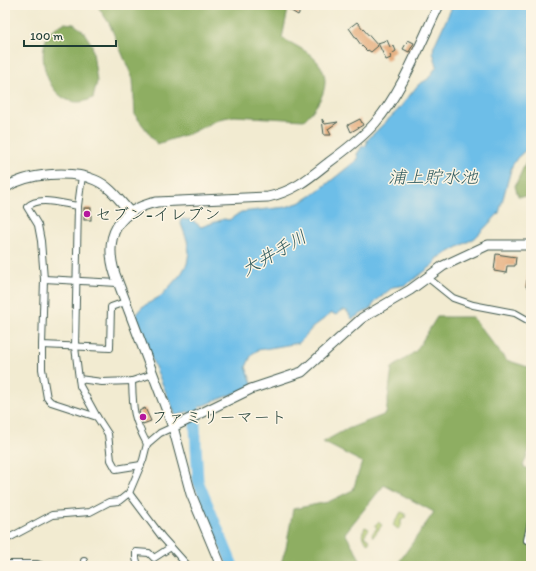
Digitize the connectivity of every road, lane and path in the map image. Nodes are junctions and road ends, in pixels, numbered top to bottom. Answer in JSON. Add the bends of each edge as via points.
{"nodes":[{"id":1,"x":438,"y":5,"type":"edge"},
{"id":2,"x":82,"y":176,"type":"junction"},
{"id":3,"x":10,"y":181,"type":"edge"},
{"id":4,"x":5,"y":188,"type":"edge"},
{"id":5,"x":78,"y":206,"type":"junction"},
{"id":6,"x":130,"y":212,"type":"junction"},
{"id":7,"x":531,"y":245,"type":"edge"},
{"id":8,"x":427,"y":277,"type":"junction"},
{"id":9,"x":44,"y":279,"type":"junction"},
{"id":10,"x":77,"y":282,"type":"junction"},
{"id":11,"x":118,"y":283,"type":"junction"},
{"id":12,"x":125,"y":302,"type":"junction"},
{"id":13,"x":531,"y":322,"type":"edge"},
{"id":14,"x":42,"y":345,"type":"junction"},
{"id":15,"x":75,"y":347,"type":"junction"},
{"id":16,"x":153,"y":374,"type":"junction"},
{"id":17,"x":79,"y":379,"type":"junction"},
{"id":18,"x":132,"y":381,"type":"junction"},
{"id":19,"x":97,"y":417,"type":"junction"},
{"id":20,"x":173,"y":427,"type":"junction"},
{"id":21,"x":147,"y":444,"type":"junction"},
{"id":22,"x":141,"y":465,"type":"junction"},
{"id":23,"x":129,"y":493,"type":"junction"},
{"id":24,"x":531,"y":520,"type":"edge"},
{"id":25,"x":5,"y":540,"type":"edge"},
{"id":26,"x":527,"y":540,"type":"dead end"},
{"id":27,"x":171,"y":547,"type":"junction"},
{"id":28,"x":5,"y":564,"type":"edge"},
{"id":29,"x":43,"y":566,"type":"edge"},
{"id":30,"x":138,"y":566,"type":"edge"},
{"id":31,"x":188,"y":566,"type":"edge"},
{"id":32,"x":221,"y":566,"type":"edge"}],
"edges":[{"from":1,"to":6,"type":"street","via":[[406,73],[385,110],[359,139],[304,182],[284,193],[268,197],[157,202],[142,205]]},
{"from":2,"to":3,"type":"street","via":[[62,174]]},
{"from":2,"to":5,"type":"street"},
{"from":2,"to":6,"type":"street","via":[[110,190]]},
{"from":3,"to":4,"type":"street"},
{"from":5,"to":9,"type":"street","via":[[39,201],[27,207],[38,225]]},
{"from":5,"to":10,"type":"street"},
{"from":6,"to":11,"type":"street","via":[[117,224],[111,243],[111,263]]},
{"from":7,"to":8,"type":"street","via":[[488,245],[443,266]]},
{"from":8,"to":13,"type":"street","via":[[453,298],[473,305],[515,313]]},
{"from":8,"to":20,"type":"street","via":[[362,318],[302,372],[251,389]]},
{"from":9,"to":10,"type":"street"},
{"from":9,"to":14,"type":"street"},
{"from":10,"to":11,"type":"street"},
{"from":10,"to":15,"type":"street"},
{"from":11,"to":12,"type":"street"},
{"from":12,"to":15,"type":"street","via":[[111,307],[110,348]]},
{"from":12,"to":16,"type":"street"},
{"from":14,"to":15,"type":"street"},
{"from":14,"to":19,"type":"street","via":[[42,369],[47,398],[51,402]]},
{"from":15,"to":17,"type":"street"},
{"from":16,"to":18,"type":"street"},
{"from":16,"to":20,"type":"street"},
{"from":17,"to":18,"type":"street","via":[[102,382]]},
{"from":17,"to":19,"type":"street","via":[[80,386]]},
{"from":18,"to":21,"type":"street","via":[[133,411]]},
{"from":19,"to":22,"type":"street","via":[[108,434],[111,460],[116,469]]},
{"from":20,"to":21,"type":"street","via":[[160,433]]},
{"from":20,"to":32,"type":"street","via":[[191,494]]},
{"from":21,"to":22,"type":"street"},
{"from":22,"to":23,"type":"street"},
{"from":23,"to":25,"type":"street","via":[[119,501],[109,502],[90,512],[52,515]]},
{"from":23,"to":27,"type":"street"},
{"from":24,"to":26,"type":"street"},
{"from":27,"to":30,"type":"street","via":[[154,558],[146,552],[136,552]]},
{"from":27,"to":31,"type":"street"},
{"from":28,"to":29,"type":"street"}]}
